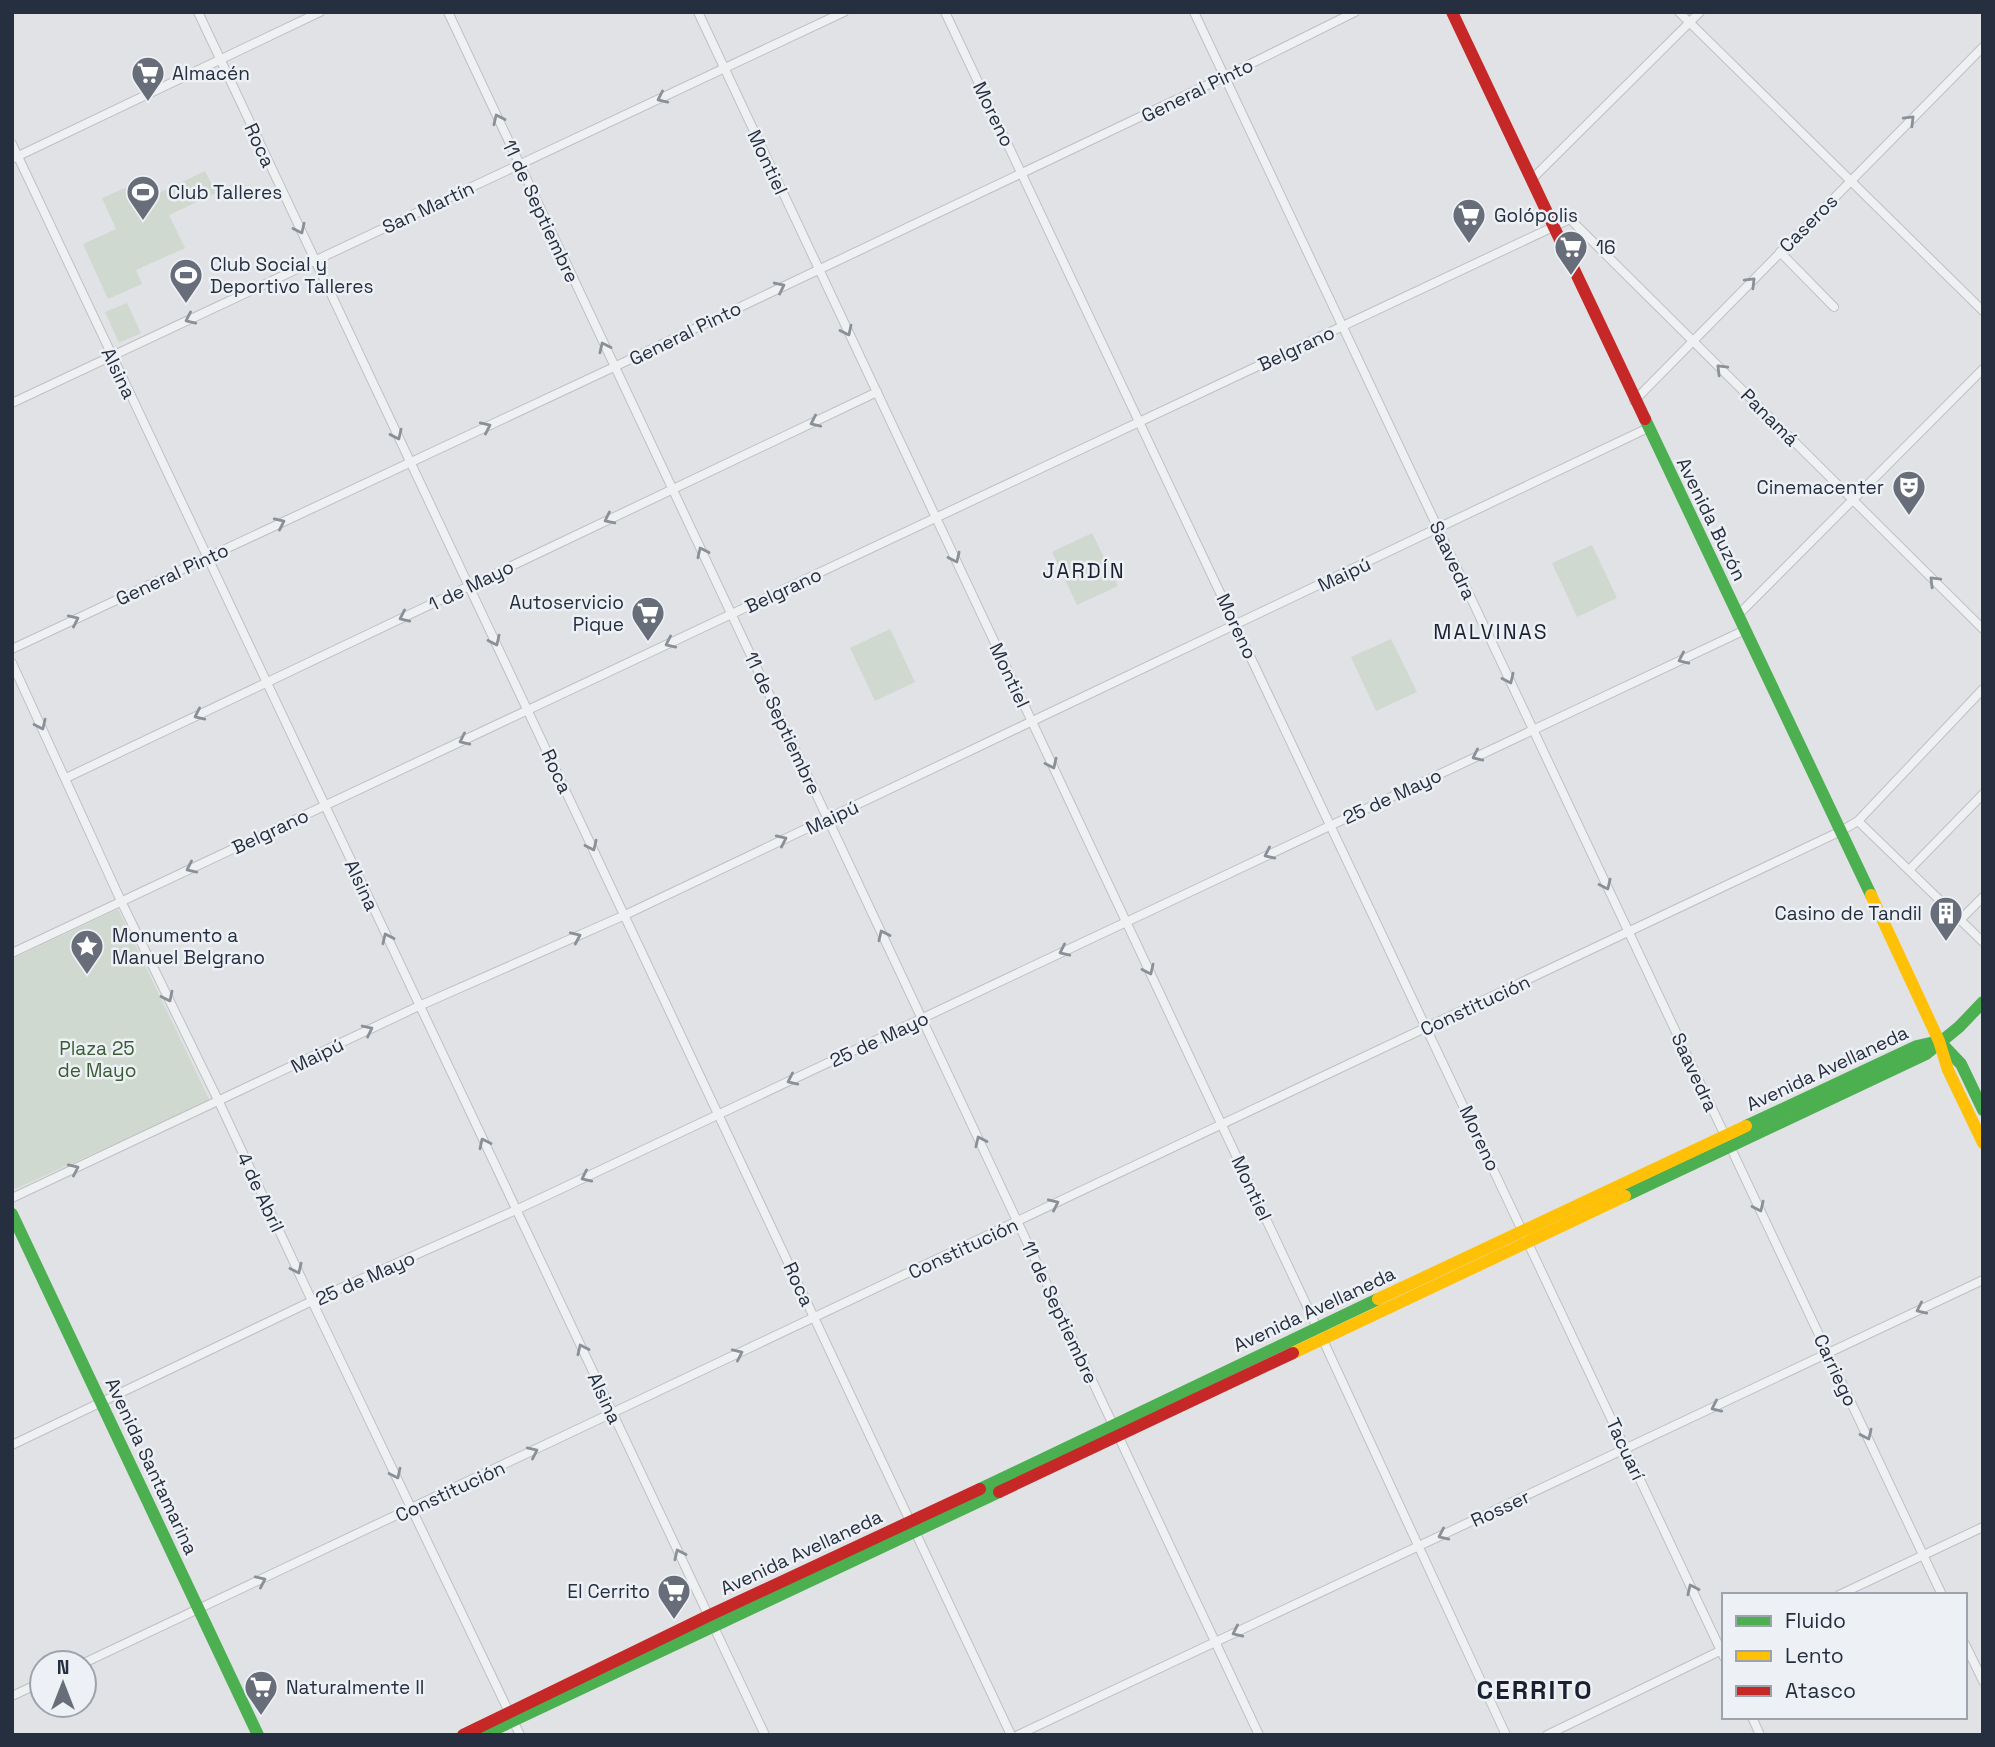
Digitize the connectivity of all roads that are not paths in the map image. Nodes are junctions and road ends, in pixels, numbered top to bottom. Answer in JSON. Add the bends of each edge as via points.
{"nodes":[{"id":1,"x":198,"y":12,"type":"edge"},
{"id":2,"x":320,"y":12,"type":"edge"},
{"id":3,"x":448,"y":12,"type":"edge"},
{"id":4,"x":698,"y":12,"type":"edge"},
{"id":5,"x":844,"y":12,"type":"edge"},
{"id":6,"x":945,"y":12,"type":"edge"},
{"id":7,"x":1194,"y":12,"type":"edge"},
{"id":8,"x":1355,"y":12,"type":"edge"},
{"id":9,"x":1452,"y":12,"type":"edge"},
{"id":10,"x":1679,"y":12,"type":"edge"},
{"id":11,"x":1700,"y":12,"type":"edge"},
{"id":12,"x":1689,"y":23,"type":"junction"},
{"id":13,"x":1983,"y":47,"type":"edge"},
{"id":14,"x":221,"y":60,"type":"junction"},
{"id":15,"x":724,"y":69,"type":"junction"},
{"id":16,"x":1224,"y":77,"type":"junction"},
{"id":17,"x":12,"y":144,"type":"edge"},
{"id":18,"x":15,"y":157,"type":"edge"},
{"id":19,"x":519,"y":164,"type":"junction"},
{"id":20,"x":1023,"y":173,"type":"junction"},
{"id":21,"x":1531,"y":180,"type":"junction"},
{"id":22,"x":1850,"y":181,"type":"junction"},
{"id":23,"x":1553,"y":227,"type":"junction"},
{"id":24,"x":1780,"y":253,"type":"junction"},
{"id":25,"x":314,"y":261,"type":"junction"},
{"id":26,"x":818,"y":269,"type":"junction"},
{"id":27,"x":1834,"y":307,"type":"dead end"},
{"id":28,"x":1983,"y":311,"type":"edge"},
{"id":29,"x":1342,"y":326,"type":"junction"},
{"id":30,"x":1693,"y":341,"type":"junction"},
{"id":31,"x":111,"y":356,"type":"junction"},
{"id":32,"x":614,"y":367,"type":"junction"},
{"id":33,"x":1983,"y":369,"type":"edge"},
{"id":34,"x":877,"y":392,"type":"junction"},
{"id":35,"x":1634,"y":401,"type":"junction"},
{"id":36,"x":12,"y":403,"type":"edge"},
{"id":37,"x":1139,"y":422,"type":"junction"},
{"id":38,"x":1648,"y":428,"type":"junction"},
{"id":39,"x":410,"y":462,"type":"junction"},
{"id":40,"x":672,"y":489,"type":"junction"},
{"id":41,"x":1854,"y":500,"type":"junction"},
{"id":42,"x":936,"y":518,"type":"junction"},
{"id":43,"x":1438,"y":529,"type":"junction"},
{"id":44,"x":208,"y":557,"type":"junction"},
{"id":45,"x":469,"y":586,"type":"junction"},
{"id":46,"x":731,"y":614,"type":"junction"},
{"id":47,"x":1738,"y":615,"type":"junction"},
{"id":48,"x":1236,"y":625,"type":"junction"},
{"id":49,"x":1983,"y":629,"type":"edge"},
{"id":50,"x":1745,"y":631,"type":"junction"},
{"id":51,"x":12,"y":649,"type":"edge"},
{"id":52,"x":12,"y":663,"type":"edge"},
{"id":53,"x":267,"y":682,"type":"junction"},
{"id":54,"x":1983,"y":689,"type":"edge"},
{"id":55,"x":528,"y":710,"type":"junction"},
{"id":56,"x":1032,"y":722,"type":"junction"},
{"id":57,"x":1533,"y":730,"type":"junction"},
{"id":58,"x":66,"y":778,"type":"junction"},
{"id":59,"x":1983,"y":794,"type":"edge"},
{"id":60,"x":325,"y":806,"type":"junction"},
{"id":61,"x":828,"y":819,"type":"junction"},
{"id":62,"x":1858,"y":821,"type":"junction"},
{"id":63,"x":1331,"y":825,"type":"junction"},
{"id":64,"x":1841,"y":831,"type":"junction"},
{"id":65,"x":1909,"y":870,"type":"junction"},
{"id":66,"x":1983,"y":897,"type":"edge"},
{"id":67,"x":121,"y":901,"type":"junction"},
{"id":68,"x":625,"y":915,"type":"junction"},
{"id":69,"x":1961,"y":920,"type":"junction"},
{"id":70,"x":1126,"y":922,"type":"junction"},
{"id":71,"x":1629,"y":932,"type":"junction"},
{"id":72,"x":1983,"y":942,"type":"edge"},
{"id":73,"x":12,"y":953,"type":"edge"},
{"id":74,"x":1983,"y":1002,"type":"edge"},
{"id":75,"x":419,"y":1006,"type":"junction"},
{"id":76,"x":922,"y":1018,"type":"junction"},
{"id":77,"x":1427,"y":1027,"type":"junction"},
{"id":78,"x":1939,"y":1041,"type":"junction"},
{"id":79,"x":219,"y":1102,"type":"junction"},
{"id":80,"x":1983,"y":1110,"type":"edge"},
{"id":81,"x":719,"y":1115,"type":"junction"},
{"id":82,"x":1222,"y":1125,"type":"junction"},
{"id":83,"x":1728,"y":1141,"type":"junction"},
{"id":84,"x":1983,"y":1143,"type":"edge"},
{"id":85,"x":12,"y":1198,"type":"edge"},
{"id":86,"x":516,"y":1210,"type":"junction"},
{"id":87,"x":12,"y":1214,"type":"edge"},
{"id":88,"x":1018,"y":1222,"type":"junction"},
{"id":89,"x":1526,"y":1236,"type":"junction"},
{"id":90,"x":1983,"y":1280,"type":"edge"},
{"id":91,"x":312,"y":1301,"type":"junction"},
{"id":92,"x":815,"y":1318,"type":"junction"},
{"id":93,"x":1320,"y":1334,"type":"junction"},
{"id":94,"x":1828,"y":1354,"type":"junction"},
{"id":95,"x":101,"y":1402,"type":"junction"},
{"id":96,"x":613,"y":1414,"type":"junction"},
{"id":97,"x":1116,"y":1430,"type":"junction"},
{"id":98,"x":12,"y":1445,"type":"edge"},
{"id":99,"x":1626,"y":1449,"type":"junction"},
{"id":100,"x":413,"y":1508,"type":"junction"},
{"id":101,"x":913,"y":1527,"type":"junction"},
{"id":102,"x":1983,"y":1527,"type":"edge"},
{"id":103,"x":1418,"y":1547,"type":"junction"},
{"id":104,"x":1923,"y":1555,"type":"junction"},
{"id":105,"x":1843,"y":1593,"type":"edge"},
{"id":106,"x":1941,"y":1593,"type":"edge"},
{"id":107,"x":199,"y":1610,"type":"junction"},
{"id":108,"x":711,"y":1621,"type":"junction"},
{"id":109,"x":1216,"y":1642,"type":"junction"},
{"id":110,"x":1967,"y":1648,"type":"edge"},
{"id":111,"x":1722,"y":1650,"type":"edge"},
{"id":112,"x":1722,"y":1652,"type":"edge"},
{"id":113,"x":98,"y":1657,"type":"edge"},
{"id":114,"x":1983,"y":1681,"type":"edge"},
{"id":115,"x":28,"y":1689,"type":"edge"},
{"id":116,"x":12,"y":1696,"type":"edge"},
{"id":117,"x":511,"y":1717,"type":"junction"},
{"id":118,"x":1753,"y":1719,"type":"edge"},
{"id":119,"x":258,"y":1735,"type":"edge"},
{"id":120,"x":463,"y":1735,"type":"edge"},
{"id":121,"x":483,"y":1735,"type":"edge"},
{"id":122,"x":520,"y":1735,"type":"edge"},
{"id":123,"x":765,"y":1735,"type":"edge"},
{"id":124,"x":1011,"y":1735,"type":"edge"},
{"id":125,"x":1017,"y":1735,"type":"edge"},
{"id":126,"x":1259,"y":1735,"type":"edge"},
{"id":127,"x":1506,"y":1735,"type":"edge"},
{"id":128,"x":1547,"y":1735,"type":"edge"},
{"id":129,"x":1760,"y":1735,"type":"edge"}],
"edges":[{"from":1,"to":14,"type":"street","name":"Roca"},
{"from":2,"to":14,"type":"street"},
{"from":19,"to":3,"type":"street","name":"11 de Septiembre","one_way":true},
{"from":4,"to":15,"type":"street","name":"Montiel"},
{"from":5,"to":15,"type":"street","name":"San Martín"},
{"from":6,"to":20,"type":"street","name":"Moreno"},
{"from":7,"to":16,"type":"street","name":"Saavedra"},
{"from":8,"to":16,"type":"street","name":"General Pinto"},
{"from":9,"to":21,"type":"main road","name":"Avenida Buzón"},
{"from":10,"to":12,"type":"street"},
{"from":11,"to":12,"type":"street"},
{"from":12,"to":21,"type":"street"},
{"from":12,"to":22,"type":"street"},
{"from":22,"to":13,"type":"street","name":"Caseros","one_way":true},
{"from":14,"to":18,"type":"street"},
{"from":14,"to":25,"type":"street","name":"Roca","one_way":true},
{"from":15,"to":19,"type":"street","name":"San Martín","one_way":true},
{"from":15,"to":26,"type":"street","name":"Montiel"},
{"from":16,"to":20,"type":"street","name":"General Pinto"},
{"from":16,"to":29,"type":"street","name":"Saavedra"},
{"from":17,"to":18,"type":"street","name":"Alsina"},
{"from":18,"to":31,"type":"street","name":"Alsina"},
{"from":19,"to":25,"type":"street","name":"San Martín"},
{"from":32,"to":19,"type":"street","name":"11 de Septiembre","one_way":true},
{"from":20,"to":26,"type":"street","name":"General Pinto"},
{"from":20,"to":37,"type":"street","name":"Moreno"},
{"from":21,"to":23,"type":"main road","name":"Avenida Buzón"},
{"from":22,"to":24,"type":"street","name":"Caseros"},
{"from":22,"to":28,"type":"street"},
{"from":23,"to":29,"type":"street","name":"Belgrano"},
{"from":23,"to":30,"type":"street","name":"Panamá","via":[[1570,219]]},
{"from":23,"to":35,"type":"main road","name":"Avenida Buzón"},
{"from":24,"to":27,"type":"street"},
{"from":30,"to":24,"type":"street","name":"Caseros","one_way":true},
{"from":25,"to":31,"type":"street","name":"San Martín","one_way":true},
{"from":25,"to":39,"type":"street","name":"Roca","one_way":true},
{"from":32,"to":26,"type":"street","name":"General Pinto","one_way":true},
{"from":26,"to":34,"type":"street","name":"Montiel","one_way":true},
{"from":29,"to":37,"type":"street","name":"Belgrano"},
{"from":29,"to":43,"type":"street","name":"Saavedra"},
{"from":30,"to":35,"type":"street","name":"Caseros"},
{"from":41,"to":30,"type":"street","name":"Panamá","one_way":true},
{"from":31,"to":36,"type":"street","name":"San Martín"},
{"from":31,"to":44,"type":"street","name":"Alsina"},
{"from":39,"to":32,"type":"street","name":"General Pinto","one_way":true},
{"from":32,"to":40,"type":"street","name":"11 de Septiembre"},
{"from":33,"to":41,"type":"street"},
{"from":34,"to":40,"type":"street","name":"1 de Mayo","one_way":true},
{"from":34,"to":42,"type":"street","name":"Montiel"},
{"from":35,"to":38,"type":"main road","name":"Avenida Buzón"},
{"from":37,"to":42,"type":"street","name":"Belgrano"},
{"from":37,"to":48,"type":"street","name":"Moreno"},
{"from":38,"to":43,"type":"street","name":"Maipú"},
{"from":38,"to":47,"type":"main road","name":"Avenida Buzón"},
{"from":44,"to":39,"type":"street","name":"General Pinto","one_way":true},
{"from":39,"to":45,"type":"street","name":"Roca"},
{"from":40,"to":45,"type":"street","name":"1 de Mayo","one_way":true},
{"from":46,"to":40,"type":"street","name":"11 de Septiembre","one_way":true},
{"from":41,"to":47,"type":"street"},
{"from":49,"to":41,"type":"street","name":"Panamá","one_way":true},
{"from":42,"to":46,"type":"street","name":"Belgrano"},
{"from":42,"to":56,"type":"street","name":"Montiel","one_way":true},
{"from":43,"to":48,"type":"street","name":"Maipú"},
{"from":43,"to":57,"type":"street","name":"Saavedra","one_way":true},
{"from":51,"to":44,"type":"street","name":"General Pinto","one_way":true},
{"from":44,"to":53,"type":"street","name":"Alsina"},
{"from":45,"to":53,"type":"street","name":"1 de Mayo","one_way":true},
{"from":45,"to":55,"type":"street","name":"Roca","one_way":true},
{"from":46,"to":55,"type":"street","name":"Belgrano","one_way":true},
{"from":46,"to":61,"type":"street","name":"11 de Septiembre"},
{"from":47,"to":50,"type":"main road","name":"Avenida Buzón"},
{"from":48,"to":56,"type":"street","name":"Maipú"},
{"from":48,"to":63,"type":"street","name":"Moreno"},
{"from":50,"to":57,"type":"street","name":"25 de Mayo","one_way":true},
{"from":50,"to":64,"type":"main road","name":"Avenida Buzón"},
{"from":52,"to":58,"type":"street","name":"4 de Abril","one_way":true},
{"from":53,"to":58,"type":"street","name":"1 de Mayo","one_way":true},
{"from":53,"to":60,"type":"street","name":"Alsina"},
{"from":54,"to":62,"type":"street","name":"Constitución"},
{"from":55,"to":60,"type":"street","name":"Belgrano","one_way":true},
{"from":55,"to":68,"type":"street","name":"Roca","one_way":true},
{"from":56,"to":61,"type":"street","name":"Maipú"},
{"from":56,"to":70,"type":"street","name":"Montiel","one_way":true},
{"from":57,"to":63,"type":"street","name":"25 de Mayo","one_way":true},
{"from":57,"to":71,"type":"street","name":"Saavedra","one_way":true},
{"from":58,"to":67,"type":"street","name":"4 de Abril"},
{"from":59,"to":65,"type":"street"},
{"from":60,"to":67,"type":"street","name":"Belgrano","one_way":true},
{"from":75,"to":60,"type":"street","name":"Alsina","one_way":true},
{"from":68,"to":61,"type":"street","name":"Maipú","one_way":true},
{"from":76,"to":61,"type":"street","name":"11 de Septiembre","one_way":true},
{"from":62,"to":64,"type":"street","name":"Constitución"},
{"from":62,"to":65,"type":"street"},
{"from":63,"to":70,"type":"street","name":"25 de Mayo","one_way":true},
{"from":63,"to":77,"type":"street","name":"Moreno"},
{"from":64,"to":71,"type":"street","name":"Constitución"},
{"from":64,"to":78,"type":"main road","name":"Avenida Buzón"},
{"from":65,"to":69,"type":"street"},
{"from":66,"to":69,"type":"street"},
{"from":67,"to":73,"type":"street","name":"Belgrano"},
{"from":67,"to":79,"type":"street","name":"4 de Abril","one_way":true},
{"from":75,"to":68,"type":"street","name":"Maipú","one_way":true},
{"from":68,"to":81,"type":"street","name":"Roca"},
{"from":69,"to":72,"type":"street"},
{"from":70,"to":76,"type":"street","name":"25 de Mayo","one_way":true},
{"from":70,"to":82,"type":"street","name":"Montiel","one_way":true},
{"from":71,"to":77,"type":"street","name":"Constitución"},
{"from":71,"to":83,"type":"street","name":"Saavedra"},
{"from":74,"to":78,"type":"main road"},
{"from":79,"to":75,"type":"street","name":"Maipú","one_way":true},
{"from":86,"to":75,"type":"street","name":"Alsina","one_way":true},
{"from":76,"to":81,"type":"street","name":"25 de Mayo","one_way":true},
{"from":88,"to":76,"type":"street","name":"11 de Septiembre","one_way":true},
{"from":77,"to":82,"type":"street","name":"Constitución"},
{"from":77,"to":89,"type":"street","name":"Moreno"},
{"from":78,"to":80,"type":"main road","via":[[1961,1064]]},
{"from":78,"to":83,"type":"main road","name":"Avenida Avellaneda","via":[[1917,1046]]},
{"from":78,"to":84,"type":"main road"},
{"from":85,"to":79,"type":"street","name":"Maipú","one_way":true},
{"from":79,"to":91,"type":"street","name":"4 de Abril","one_way":true},
{"from":81,"to":86,"type":"street","name":"25 de Mayo","one_way":true},
{"from":81,"to":92,"type":"street","name":"Roca"},
{"from":88,"to":82,"type":"street","name":"Constitución","one_way":true},
{"from":82,"to":93,"type":"street","name":"Montiel"},
{"from":83,"to":89,"type":"main road","name":"Avenida Avellaneda"},
{"from":83,"to":94,"type":"street","name":"Carriego","one_way":true},
{"from":86,"to":91,"type":"street","name":"25 de Mayo"},
{"from":96,"to":86,"type":"street","name":"Alsina","one_way":true},
{"from":87,"to":95,"type":"main road","name":"Avenida Santamarina"},
{"from":88,"to":92,"type":"street","name":"Constitución"},
{"from":88,"to":97,"type":"street","name":"11 de Septiembre"},
{"from":89,"to":93,"type":"main road","name":"Avenida Avellaneda"},
{"from":89,"to":99,"type":"street","name":"Tacuarí"},
{"from":90,"to":94,"type":"street","name":"Rosser","one_way":true},
{"from":91,"to":95,"type":"street","name":"25 de Mayo"},
{"from":91,"to":100,"type":"street","name":"4 de Abril","one_way":true},
{"from":96,"to":92,"type":"street","name":"Constitución","one_way":true},
{"from":92,"to":101,"type":"street","name":"Roca"},
{"from":93,"to":97,"type":"main road","name":"Avenida Avellaneda"},
{"from":93,"to":103,"type":"street","name":"Montiel"},
{"from":94,"to":99,"type":"street","name":"Rosser","one_way":true},
{"from":94,"to":104,"type":"street","name":"Carriego","one_way":true},
{"from":95,"to":98,"type":"street","name":"25 de Mayo"},
{"from":95,"to":107,"type":"main road","name":"Avenida Santamarina"},
{"from":100,"to":96,"type":"street","name":"Constitución","one_way":true},
{"from":108,"to":96,"type":"street","name":"Alsina","one_way":true},
{"from":97,"to":101,"type":"main road","name":"Avenida Avellaneda"},
{"from":97,"to":109,"type":"street","name":"11 de Septiembre"},
{"from":99,"to":103,"type":"street","name":"Rosser","one_way":true},
{"from":111,"to":99,"type":"street","name":"Tacuarí","one_way":true},
{"from":107,"to":100,"type":"street","name":"Constitución","one_way":true},
{"from":100,"to":117,"type":"street","name":"4 de Abril"},
{"from":101,"to":108,"type":"main road","name":"Avenida Avellaneda"},
{"from":101,"to":124,"type":"street","name":"Roca"},
{"from":102,"to":104,"type":"street"},
{"from":103,"to":109,"type":"street","name":"Rosser","one_way":true},
{"from":103,"to":127,"type":"street","name":"Montiel"},
{"from":104,"to":105,"type":"street"},
{"from":104,"to":106,"type":"street","name":"Carriego"},
{"from":107,"to":113,"type":"street","name":"Constitución"},
{"from":107,"to":119,"type":"main road","name":"Avenida Santamarina"},
{"from":108,"to":117,"type":"main road","name":"Avenida Avellaneda"},
{"from":108,"to":123,"type":"street","name":"Alsina"},
{"from":109,"to":125,"type":"street","name":"Rosser"},
{"from":109,"to":126,"type":"street","name":"11 de Septiembre"},
{"from":110,"to":114,"type":"street"},
{"from":112,"to":128,"type":"street"},
{"from":115,"to":116,"type":"street"},
{"from":117,"to":120,"type":"main road","name":"Avenida Avellaneda"},
{"from":117,"to":121,"type":"main road","name":"Avenida Avellaneda"},
{"from":117,"to":122,"type":"street","name":"4 de Abril"},
{"from":118,"to":129,"type":"street"}]}
